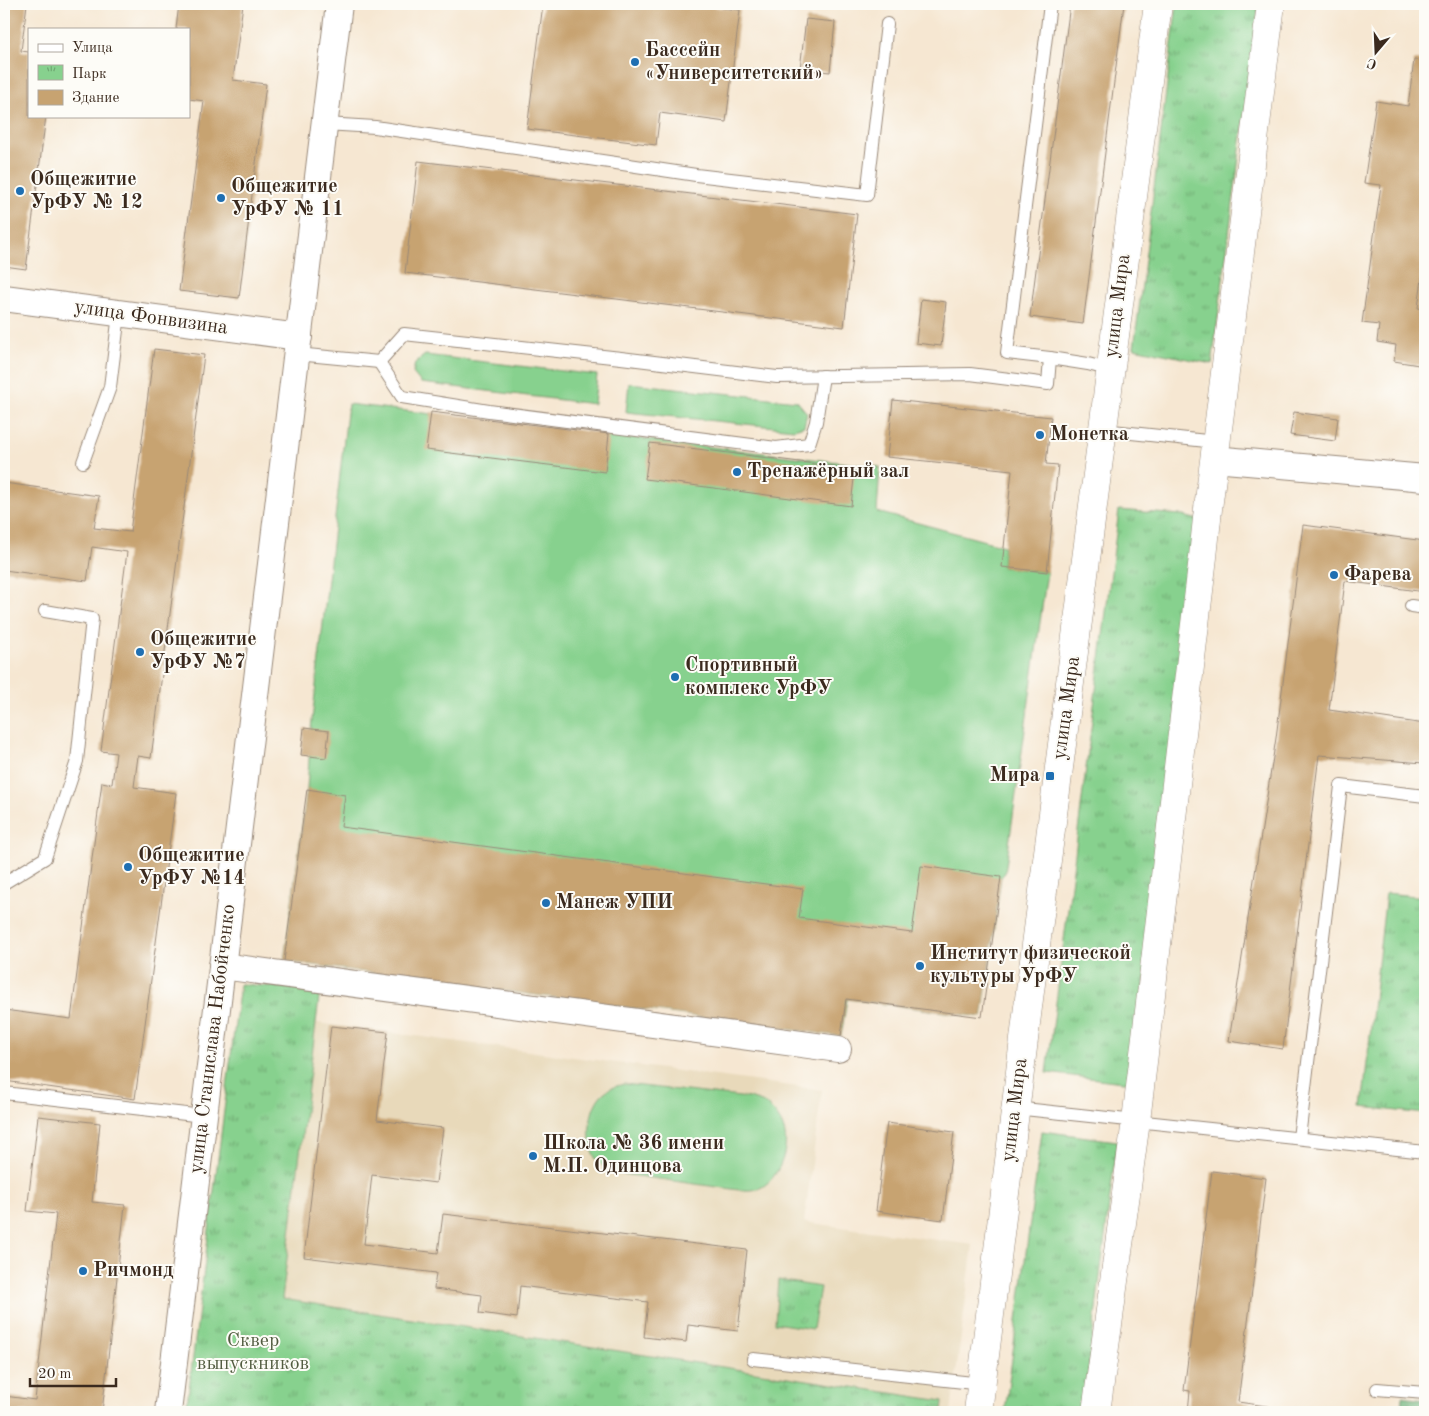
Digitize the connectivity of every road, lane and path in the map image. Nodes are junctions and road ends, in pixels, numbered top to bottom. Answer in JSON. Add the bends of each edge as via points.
{"nodes":[{"id":1,"x":339,"y":4,"type":"edge"},
{"id":2,"x":1050,"y":4,"type":"edge"},
{"id":3,"x":1158,"y":4,"type":"edge"},
{"id":4,"x":1272,"y":4,"type":"edge"},
{"id":5,"x":887,"y":24,"type":"dead end"},
{"id":6,"x":325,"y":124,"type":"junction"},
{"id":7,"x":4,"y":298,"type":"edge"},
{"id":8,"x":119,"y":314,"type":"junction"},
{"id":9,"x":298,"y":346,"type":"junction"},
{"id":10,"x":1050,"y":358,"type":"junction"},
{"id":11,"x":379,"y":362,"type":"junction"},
{"id":12,"x":1110,"y":370,"type":"junction"},
{"id":13,"x":823,"y":376,"type":"junction"},
{"id":14,"x":1103,"y":430,"type":"junction"},
{"id":15,"x":1215,"y":450,"type":"junction"},
{"id":16,"x":82,"y":462,"type":"dead end"},
{"id":17,"x":1425,"y":478,"type":"edge"},
{"id":18,"x":1411,"y":606,"type":"dead end"},
{"id":19,"x":1425,"y":608,"type":"edge"},
{"id":20,"x":45,"y":610,"type":"dead end"},
{"id":21,"x":1425,"y":796,"type":"edge"},
{"id":22,"x":4,"y":883,"type":"edge"},
{"id":23,"x":222,"y":966,"type":"junction"},
{"id":24,"x":838,"y":1049,"type":"dead end"},
{"id":25,"x":4,"y":1092,"type":"edge"},
{"id":26,"x":1015,"y":1108,"type":"junction"},
{"id":27,"x":204,"y":1116,"type":"junction"},
{"id":28,"x":1136,"y":1121,"type":"junction"},
{"id":29,"x":1298,"y":1138,"type":"junction"},
{"id":30,"x":1425,"y":1152,"type":"edge"},
{"id":31,"x":753,"y":1359,"type":"dead end"},
{"id":32,"x":982,"y":1384,"type":"junction"},
{"id":33,"x":1376,"y":1389,"type":"dead end"},
{"id":34,"x":1425,"y":1393,"type":"edge"},
{"id":35,"x":168,"y":1412,"type":"edge"},
{"id":36,"x":978,"y":1412,"type":"edge"},
{"id":37,"x":1096,"y":1412,"type":"edge"}],
"edges":[{"from":1,"to":6,"type":"street","name":"улица Станислава Набойченко"},
{"from":2,"to":10,"type":"lane","via":[[1007,353]]},
{"from":3,"to":12,"type":"street","name":"улица Мира"},
{"from":4,"to":15,"type":"street"},
{"from":5,"to":6,"type":"lane","via":[[867,195],[696,175],[375,127]]},
{"from":6,"to":9,"type":"street","name":"улица Станислава Набойченко"},
{"from":7,"to":8,"type":"street","name":"улица Фонвизина"},
{"from":8,"to":9,"type":"street","name":"улица Фонвизина"},
{"from":8,"to":16,"type":"lane","via":[[110,387]]},
{"from":9,"to":11,"type":"lane"},
{"from":9,"to":23,"type":"street","name":"улица Станислава Набойченко"},
{"from":10,"to":12,"type":"lane"},
{"from":10,"to":13,"type":"lane","via":[[1048,384],[970,374]]},
{"from":11,"to":13,"type":"lane","via":[[404,334],[777,377]]},
{"from":11,"to":13,"type":"lane","via":[[402,396],[488,412],[776,448],[809,444]]},
{"from":12,"to":14,"type":"street","name":"улица Мира"},
{"from":14,"to":15,"type":"lane"},
{"from":14,"to":26,"type":"street","name":"улица Мира"},
{"from":15,"to":17,"type":"street"},
{"from":15,"to":28,"type":"street"},
{"from":18,"to":19,"type":"lane"},
{"from":20,"to":22,"type":"lane","via":[[92,619],[77,760],[45,858]]},
{"from":21,"to":29,"type":"lane","via":[[1341,786]]},
{"from":23,"to":24,"type":"street"},
{"from":23,"to":27,"type":"street","name":"улица Станислава Набойченко"},
{"from":25,"to":27,"type":"lane"},
{"from":26,"to":28,"type":"lane"},
{"from":26,"to":32,"type":"street","name":"улица Мира"},
{"from":27,"to":35,"type":"street","name":"улица Станислава Набойченко"},
{"from":28,"to":29,"type":"lane"},
{"from":28,"to":37,"type":"street"},
{"from":29,"to":30,"type":"lane"},
{"from":31,"to":32,"type":"lane"},
{"from":32,"to":36,"type":"street","name":"улица Мира"},
{"from":33,"to":34,"type":"lane"}]}
